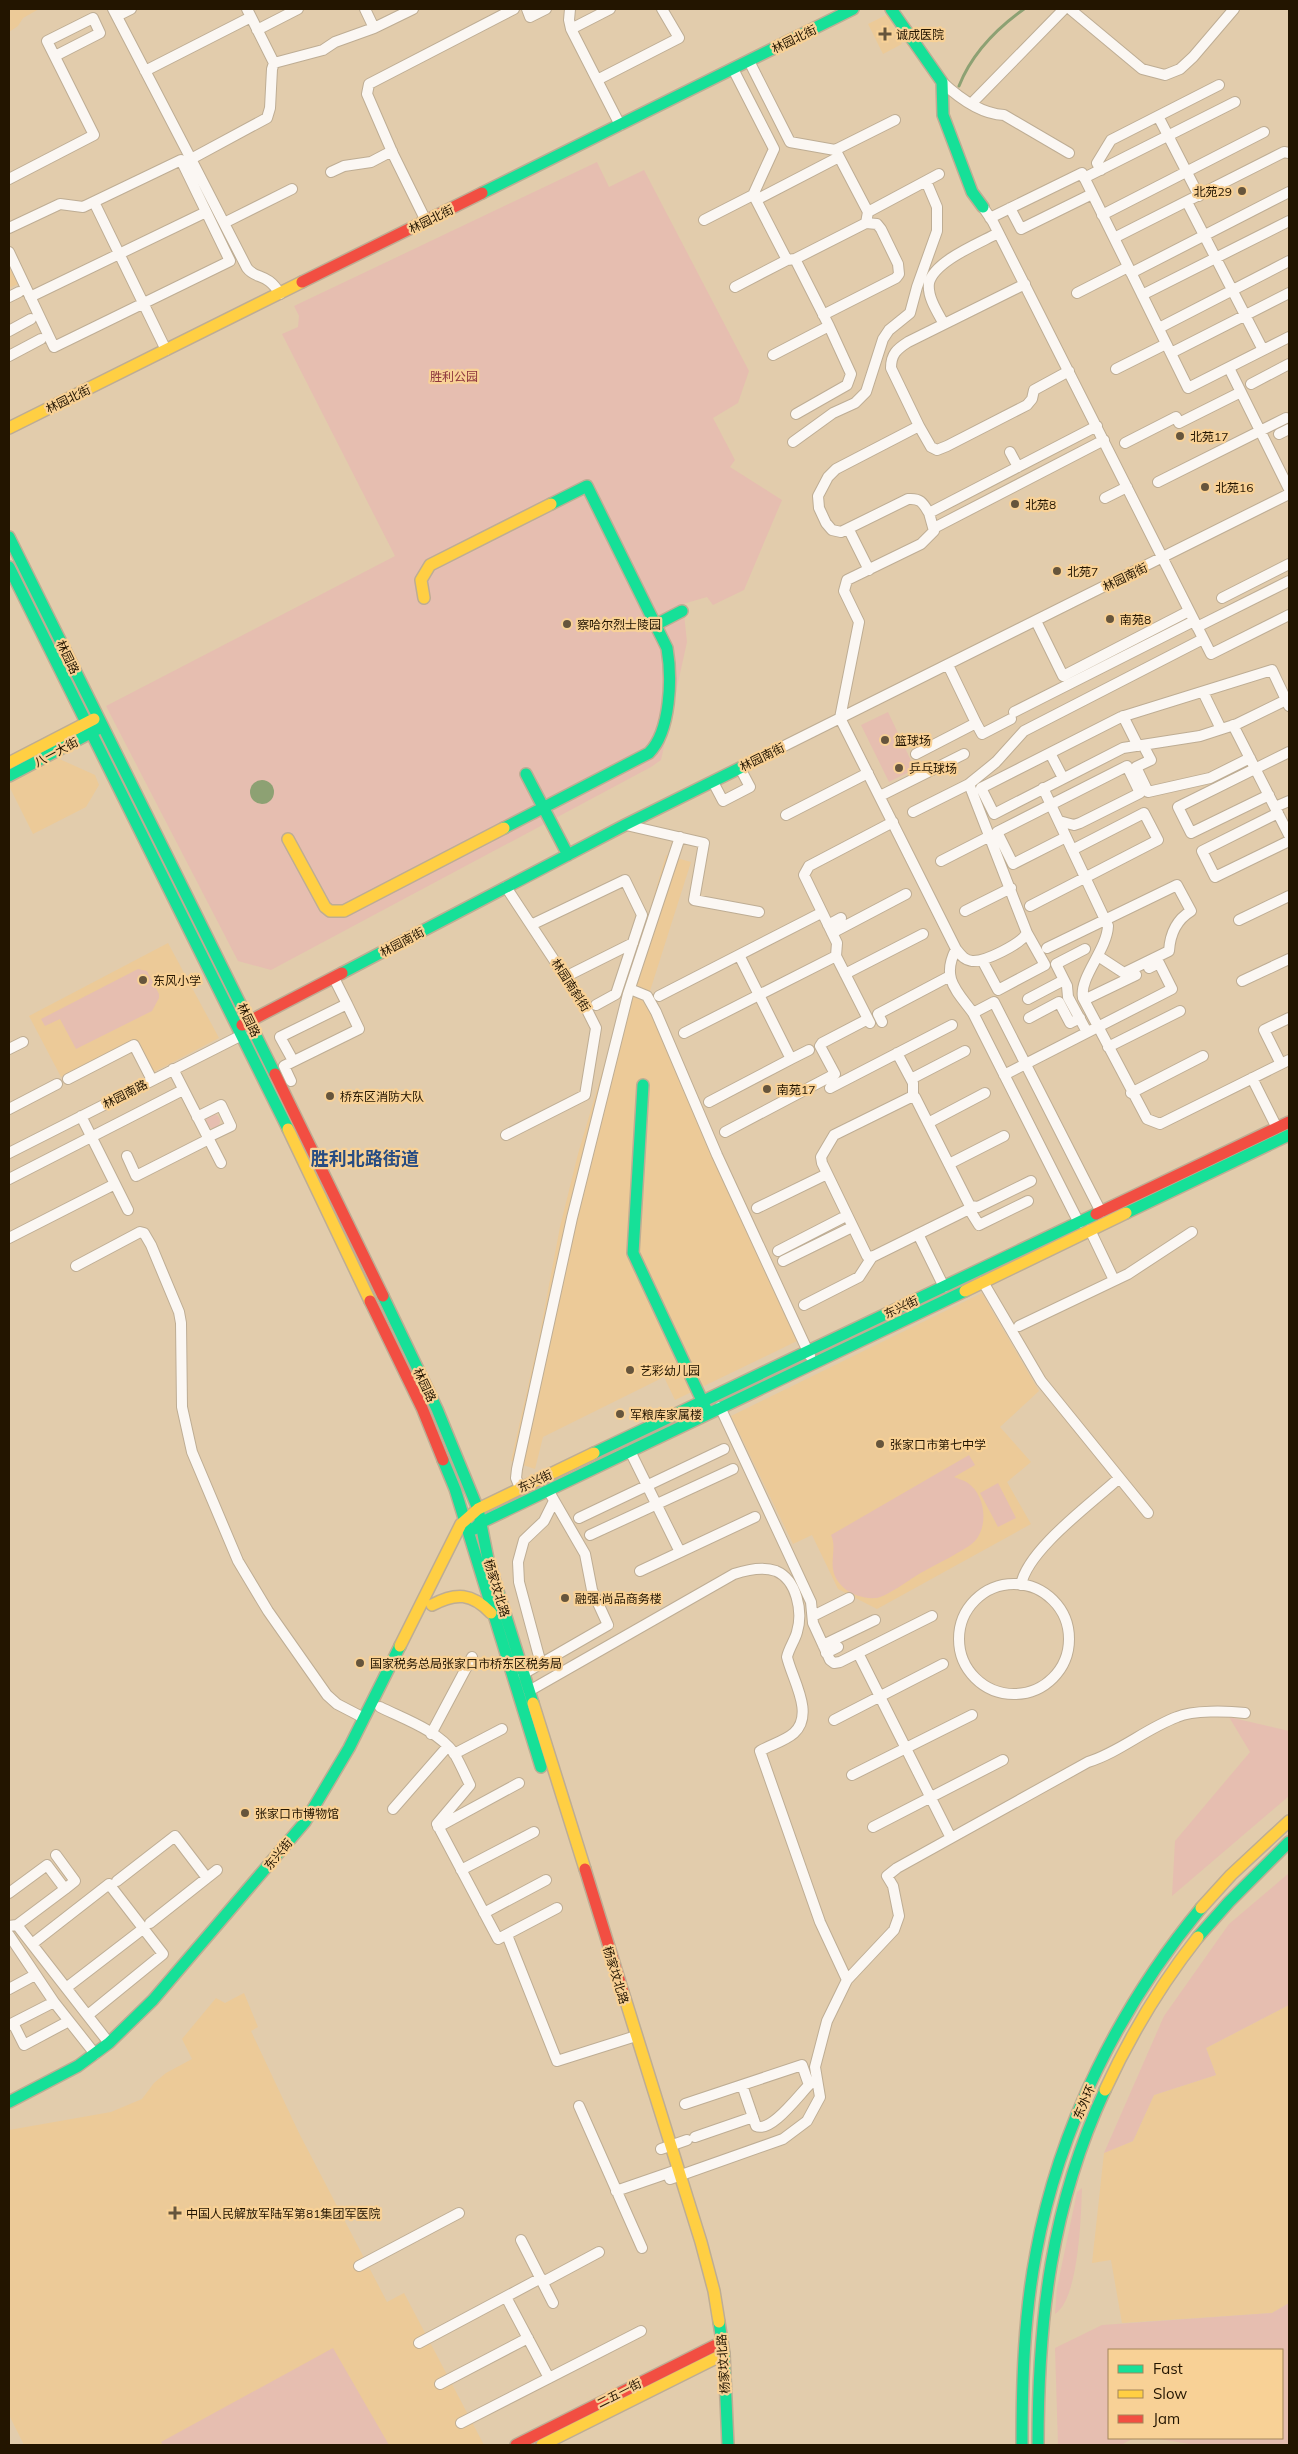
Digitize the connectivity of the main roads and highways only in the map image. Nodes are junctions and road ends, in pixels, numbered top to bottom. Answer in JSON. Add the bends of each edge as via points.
{"nodes":[{"id":1,"x":853,"y":9,"type":"edge"},
{"id":2,"x":891,"y":9,"type":"edge"},
{"id":3,"x":982,"y":207,"type":"road end"},
{"id":4,"x":9,"y":428,"type":"edge"},
{"id":5,"x":9,"y":537,"type":"edge"},
{"id":6,"x":9,"y":567,"type":"edge"},
{"id":7,"x":424,"y":598,"type":"dead end"},
{"id":8,"x":682,"y":611,"type":"dead end"},
{"id":9,"x":657,"y":624,"type":"junction"},
{"id":10,"x":100,"y":722,"type":"junction"},
{"id":11,"x":89,"y":728,"type":"junction"},
{"id":12,"x":9,"y":763,"type":"edge"},
{"id":13,"x":745,"y":765,"type":"road end"},
{"id":14,"x":526,"y":774,"type":"dead end"},
{"id":15,"x":9,"y":776,"type":"edge"},
{"id":16,"x":544,"y":807,"type":"junction"},
{"id":17,"x":288,"y":839,"type":"dead end"},
{"id":18,"x":568,"y":855,"type":"junction"},
{"id":19,"x":250,"y":1021,"type":"junction"},
{"id":20,"x":240,"y":1031,"type":"junction"},
{"id":21,"x":643,"y":1085,"type":"dead end"},
{"id":22,"x":1289,"y":1122,"type":"edge"},
{"id":23,"x":1283,"y":1134,"type":"edge"},
{"id":24,"x":1104,"y":1218,"type":"junction"},
{"id":25,"x":1079,"y":1222,"type":"junction"},
{"id":26,"x":1088,"y":1232,"type":"junction"},
{"id":27,"x":944,"y":1287,"type":"junction"},
{"id":28,"x":950,"y":1298,"type":"junction"},
{"id":29,"x":702,"y":1401,"type":"junction"},
{"id":30,"x":708,"y":1413,"type":"junction"},
{"id":31,"x":455,"y":1489,"type":"junction"},
{"id":32,"x":478,"y":1509,"type":"junction"},
{"id":33,"x":465,"y":1519,"type":"junction"},
{"id":34,"x":480,"y":1523,"type":"junction"},
{"id":35,"x":469,"y":1533,"type":"junction"},
{"id":36,"x":450,"y":1546,"type":"junction"},
{"id":37,"x":432,"y":1605,"type":"junction"},
{"id":38,"x":495,"y":1618,"type":"junction"},
{"id":39,"x":368,"y":1720,"type":"junction"},
{"id":40,"x":1289,"y":1821,"type":"edge"},
{"id":41,"x":1289,"y":1842,"type":"edge"},
{"id":42,"x":631,"y":2037,"type":"junction"},
{"id":43,"x":9,"y":2102,"type":"edge"},
{"id":44,"x":9,"y":2112,"type":"edge"},
{"id":45,"x":717,"y":2344,"type":"junction"},
{"id":46,"x":719,"y":2357,"type":"junction"},
{"id":47,"x":516,"y":2445,"type":"edge"},
{"id":48,"x":542,"y":2445,"type":"edge"},
{"id":49,"x":720,"y":2445,"type":"edge"},
{"id":50,"x":728,"y":2445,"type":"edge"},
{"id":51,"x":1022,"y":2445,"type":"edge"},
{"id":52,"x":1038,"y":2445,"type":"edge"}],
"edges":[{"from":1,"to":4,"type":"main road","name":"林园北街"},
{"from":2,"to":3,"type":"main road","via":[[942,82],[942,115],[972,192]]},
{"from":5,"to":10,"type":"main road","name":"林园路"},
{"from":6,"to":11,"type":"main road","name":"林园路"},
{"from":7,"to":9,"type":"main road","via":[[421,580],[430,565],[587,486]]},
{"from":8,"to":9,"type":"main road"},
{"from":9,"to":16,"type":"main road","via":[[667,648],[671,679],[670,695],[655,746],[649,753]]},
{"from":10,"to":11,"type":"main road","name":"八一大街"},
{"from":10,"to":19,"type":"main road","name":"林园路"},
{"from":11,"to":12,"type":"main road","name":"八一大街"},
{"from":11,"to":15,"type":"main road","name":"八一大街"},
{"from":11,"to":20,"type":"main road","name":"林园路"},
{"from":13,"to":18,"type":"main road","name":"林园南街"},
{"from":14,"to":16,"type":"main road"},
{"from":16,"to":17,"type":"main road","via":[[344,911],[335,912],[325,906]]},
{"from":16,"to":18,"type":"main road"},
{"from":18,"to":19,"type":"main road","name":"林园南街"},
{"from":19,"to":20,"type":"main road","name":"林园南街"},
{"from":19,"to":32,"type":"main road","name":"林园路","via":[[437,1409]]},
{"from":20,"to":31,"type":"main road","name":"林园路","via":[[422,1408]]},
{"from":21,"to":29,"type":"main road","via":[[633,1253]]},
{"from":22,"to":23,"type":"main road","name":"东兴街"},
{"from":23,"to":24,"type":"main road","name":"东兴街"},
{"from":24,"to":25,"type":"main road","name":"东兴街"},
{"from":24,"to":26,"type":"main road","name":"东兴街"},
{"from":25,"to":26,"type":"main road"},
{"from":25,"to":27,"type":"main road","name":"东兴街"},
{"from":26,"to":28,"type":"main road","name":"东兴街"},
{"from":27,"to":28,"type":"main road"},
{"from":27,"to":29,"type":"main road","name":"东兴街"},
{"from":28,"to":30,"type":"main road","name":"东兴街"},
{"from":29,"to":30,"type":"main road"},
{"from":29,"to":32,"type":"main road","name":"东兴街"},
{"from":30,"to":34,"type":"main road","name":"东兴街","via":[[630,1451],[551,1496]]},
{"from":31,"to":33,"type":"main road","name":"林园路"},
{"from":31,"to":36,"type":"main road","via":[[456,1516]]},
{"from":32,"to":33,"type":"main road","name":"东兴街"},
{"from":32,"to":34,"type":"main road","name":"杨家坟北路"},
{"from":33,"to":35,"type":"main road","name":"杨家坟北路"},
{"from":33,"to":36,"type":"main road","name":"东兴街"},
{"from":34,"to":35,"type":"main road","name":"东兴街"},
{"from":34,"to":42,"type":"main road","name":"杨家坟北路"},
{"from":35,"to":37,"type":"main road","name":"东兴街"},
{"from":35,"to":38,"type":"main road","name":"杨家坟北路"},
{"from":36,"to":39,"type":"main road","name":"东兴街"},
{"from":37,"to":38,"type":"main road","via":[[447,1596],[468,1595],[477,1599]]},
{"from":37,"to":39,"type":"main road","name":"东兴街","via":[[380,1707]]},
{"from":38,"to":42,"type":"main road","name":"杨家坟北路"},
{"from":39,"to":43,"type":"main road","name":"东兴街","via":[[306,1822],[153,2000],[95,2054]]},
{"from":39,"to":44,"type":"main road","name":"东兴街","via":[[315,1824],[159,2005],[112,2051],[80,2075]]},
{"from":40,"to":51,"type":"main road","name":"东外环","via":[[1213,1894],[1180,1936],[1110,2043],[1083,2105],[1058,2167],[1042,2224],[1024,2350]]},
{"from":41,"to":52,"type":"main road","name":"东外环","via":[[1190,1947],[1124,2050],[1090,2118],[1054,2236],[1041,2324],[1036,2403]]},
{"from":42,"to":45,"type":"main road","name":"杨家坟北路","via":[[714,2291]]},
{"from":45,"to":46,"type":"main road","name":"杨家坟北路"},
{"from":45,"to":47,"type":"main road","name":"二五一街"},
{"from":46,"to":48,"type":"main road","name":"二五一街"},
{"from":46,"to":49,"type":"main road","name":"杨家坟北路"},
{"from":46,"to":50,"type":"main road","name":"杨家坟北路"}]}
